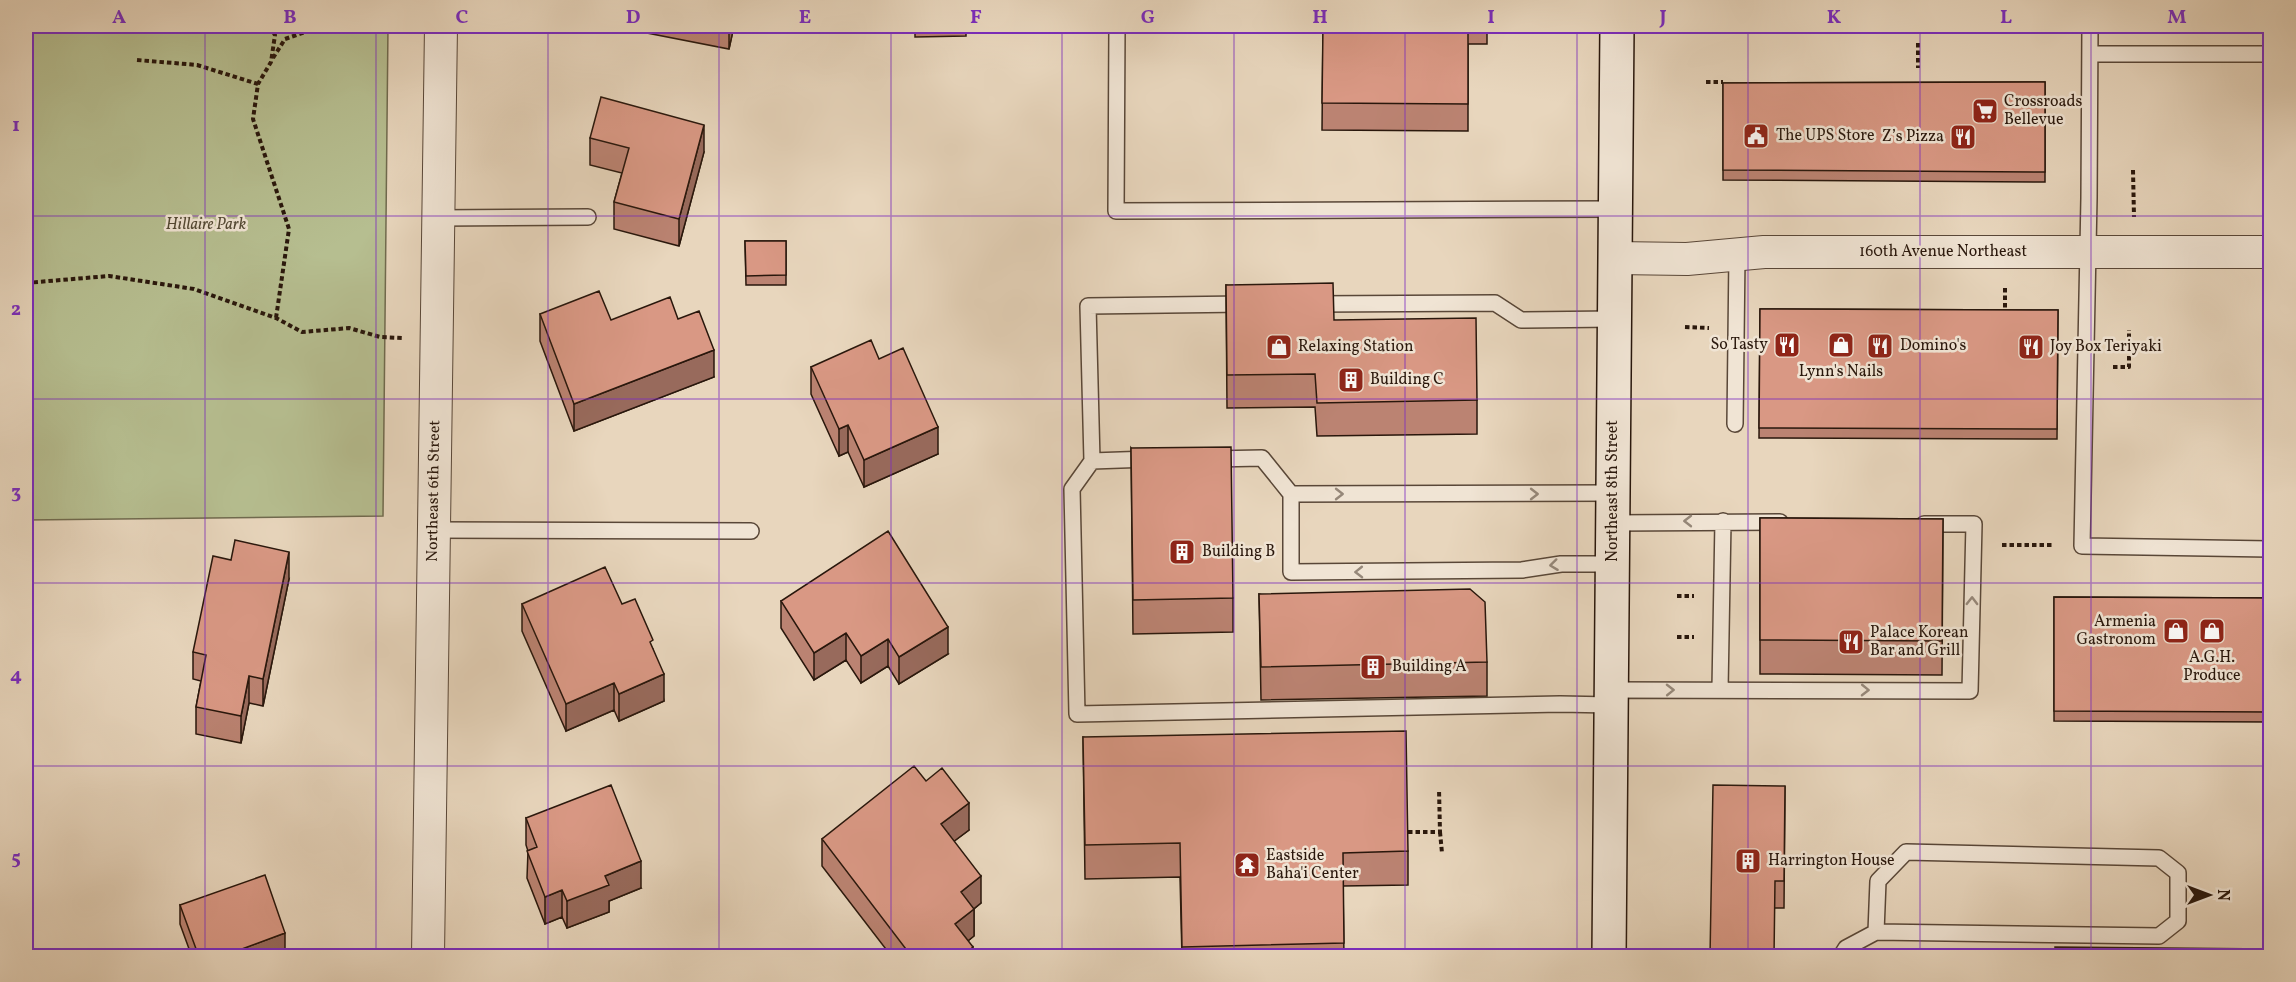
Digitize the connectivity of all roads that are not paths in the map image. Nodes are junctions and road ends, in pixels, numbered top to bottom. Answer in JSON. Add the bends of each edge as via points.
{"nodes":[{"id":1,"x":441,"y":26,"type":"edge"},
{"id":2,"x":1117,"y":26,"type":"edge"},
{"id":3,"x":1617,"y":26,"type":"edge"},
{"id":4,"x":2090,"y":26,"type":"edge"},
{"id":5,"x":2090,"y":54,"type":"junction"},
{"id":6,"x":2271,"y":54,"type":"edge"},
{"id":7,"x":1616,"y":209,"type":"junction"},
{"id":8,"x":588,"y":217,"type":"dead end"},
{"id":9,"x":438,"y":218,"type":"junction"},
{"id":10,"x":2088,"y":252,"type":"junction"},
{"id":11,"x":2271,"y":252,"type":"edge"},
{"id":12,"x":1737,"y":255,"type":"junction"},
{"id":13,"x":1615,"y":258,"type":"junction"},
{"id":14,"x":1262,"y":304,"type":"edge"},
{"id":15,"x":1297,"y":304,"type":"edge"},
{"id":16,"x":1614,"y":319,"type":"junction"},
{"id":17,"x":1735,"y":424,"type":"dead end"},
{"id":18,"x":1161,"y":459,"type":"edge"},
{"id":19,"x":1195,"y":459,"type":"edge"},
{"id":20,"x":1092,"y":461,"type":"junction"},
{"id":21,"x":1291,"y":494,"type":"junction"},
{"id":22,"x":1613,"y":508,"type":"junction"},
{"id":23,"x":1723,"y":521,"type":"junction"},
{"id":24,"x":1794,"y":522,"type":"edge"},
{"id":25,"x":1914,"y":524,"type":"edge"},
{"id":26,"x":434,"y":530,"type":"junction"},
{"id":27,"x":751,"y":531,"type":"dead end"},
{"id":28,"x":2271,"y":549,"type":"edge"},
{"id":29,"x":1612,"y":564,"type":"junction"},
{"id":30,"x":1720,"y":689,"type":"junction"},
{"id":31,"x":1611,"y":697,"type":"junction"},
{"id":32,"x":1876,"y":932,"type":"junction"},
{"id":33,"x":428,"y":957,"type":"edge"},
{"id":34,"x":1609,"y":957,"type":"edge"},
{"id":35,"x":1841,"y":957,"type":"edge"}],
"edges":[{"from":1,"to":9,"type":"street","name":"Northeast 6th Street"},
{"from":2,"to":7,"type":"lane","via":[[1116,211]]},
{"from":3,"to":7,"type":"main road","name":"Northeast 8th Street"},
{"from":4,"to":5,"type":"lane"},
{"from":5,"to":6,"type":"lane"},
{"from":5,"to":10,"type":"lane"},
{"from":7,"to":13,"type":"main road","name":"Northeast 8th Street"},
{"from":8,"to":9,"type":"lane"},
{"from":9,"to":26,"type":"street","name":"Northeast 6th Street"},
{"from":10,"to":11,"type":"street","name":"160th Avenue Northeast"},
{"from":10,"to":12,"type":"street","name":"160th Avenue Northeast"},
{"from":10,"to":28,"type":"lane","via":[[2082,546]]},
{"from":12,"to":13,"type":"street","name":"160th Avenue Northeast"},
{"from":12,"to":17,"type":"lane"},
{"from":13,"to":16,"type":"main road","name":"Northeast 8th Street"},
{"from":14,"to":20,"type":"lane","via":[[1088,306]]},
{"from":15,"to":16,"type":"lane","via":[[1495,303],[1521,320]]},
{"from":16,"to":22,"type":"main road","name":"Northeast 8th Street"},
{"from":18,"to":20,"type":"lane"},
{"from":19,"to":21,"type":"lane","via":[[1262,458]]},
{"from":20,"to":31,"type":"lane","via":[[1072,489],[1077,714],[1549,704]]},
{"from":21,"to":22,"type":"lane","one_way":true},
{"from":29,"to":21,"type":"lane","one_way":true,"via":[[1561,564],[1522,570],[1291,572]]},
{"from":23,"to":22,"type":"lane","one_way":true},
{"from":22,"to":29,"type":"main road","name":"Northeast 8th Street"},
{"from":23,"to":24,"type":"lane"},
{"from":23,"to":30,"type":"lane"},
{"from":30,"to":25,"type":"lane","one_way":true,"via":[[1970,691],[1974,524]]},
{"from":26,"to":27,"type":"lane"},
{"from":26,"to":33,"type":"street","name":"Northeast 6th Street"},
{"from":29,"to":31,"type":"main road","name":"Northeast 8th Street"},
{"from":31,"to":30,"type":"lane","one_way":true},
{"from":31,"to":34,"type":"main road","name":"Northeast 8th Street"},
{"from":32,"to":32,"type":"lane","via":[[2159,936],[2178,921],[2178,873],[2159,858],[1906,852],[1878,881]]},
{"from":32,"to":35,"type":"lane","via":[[1846,948]]}]}
